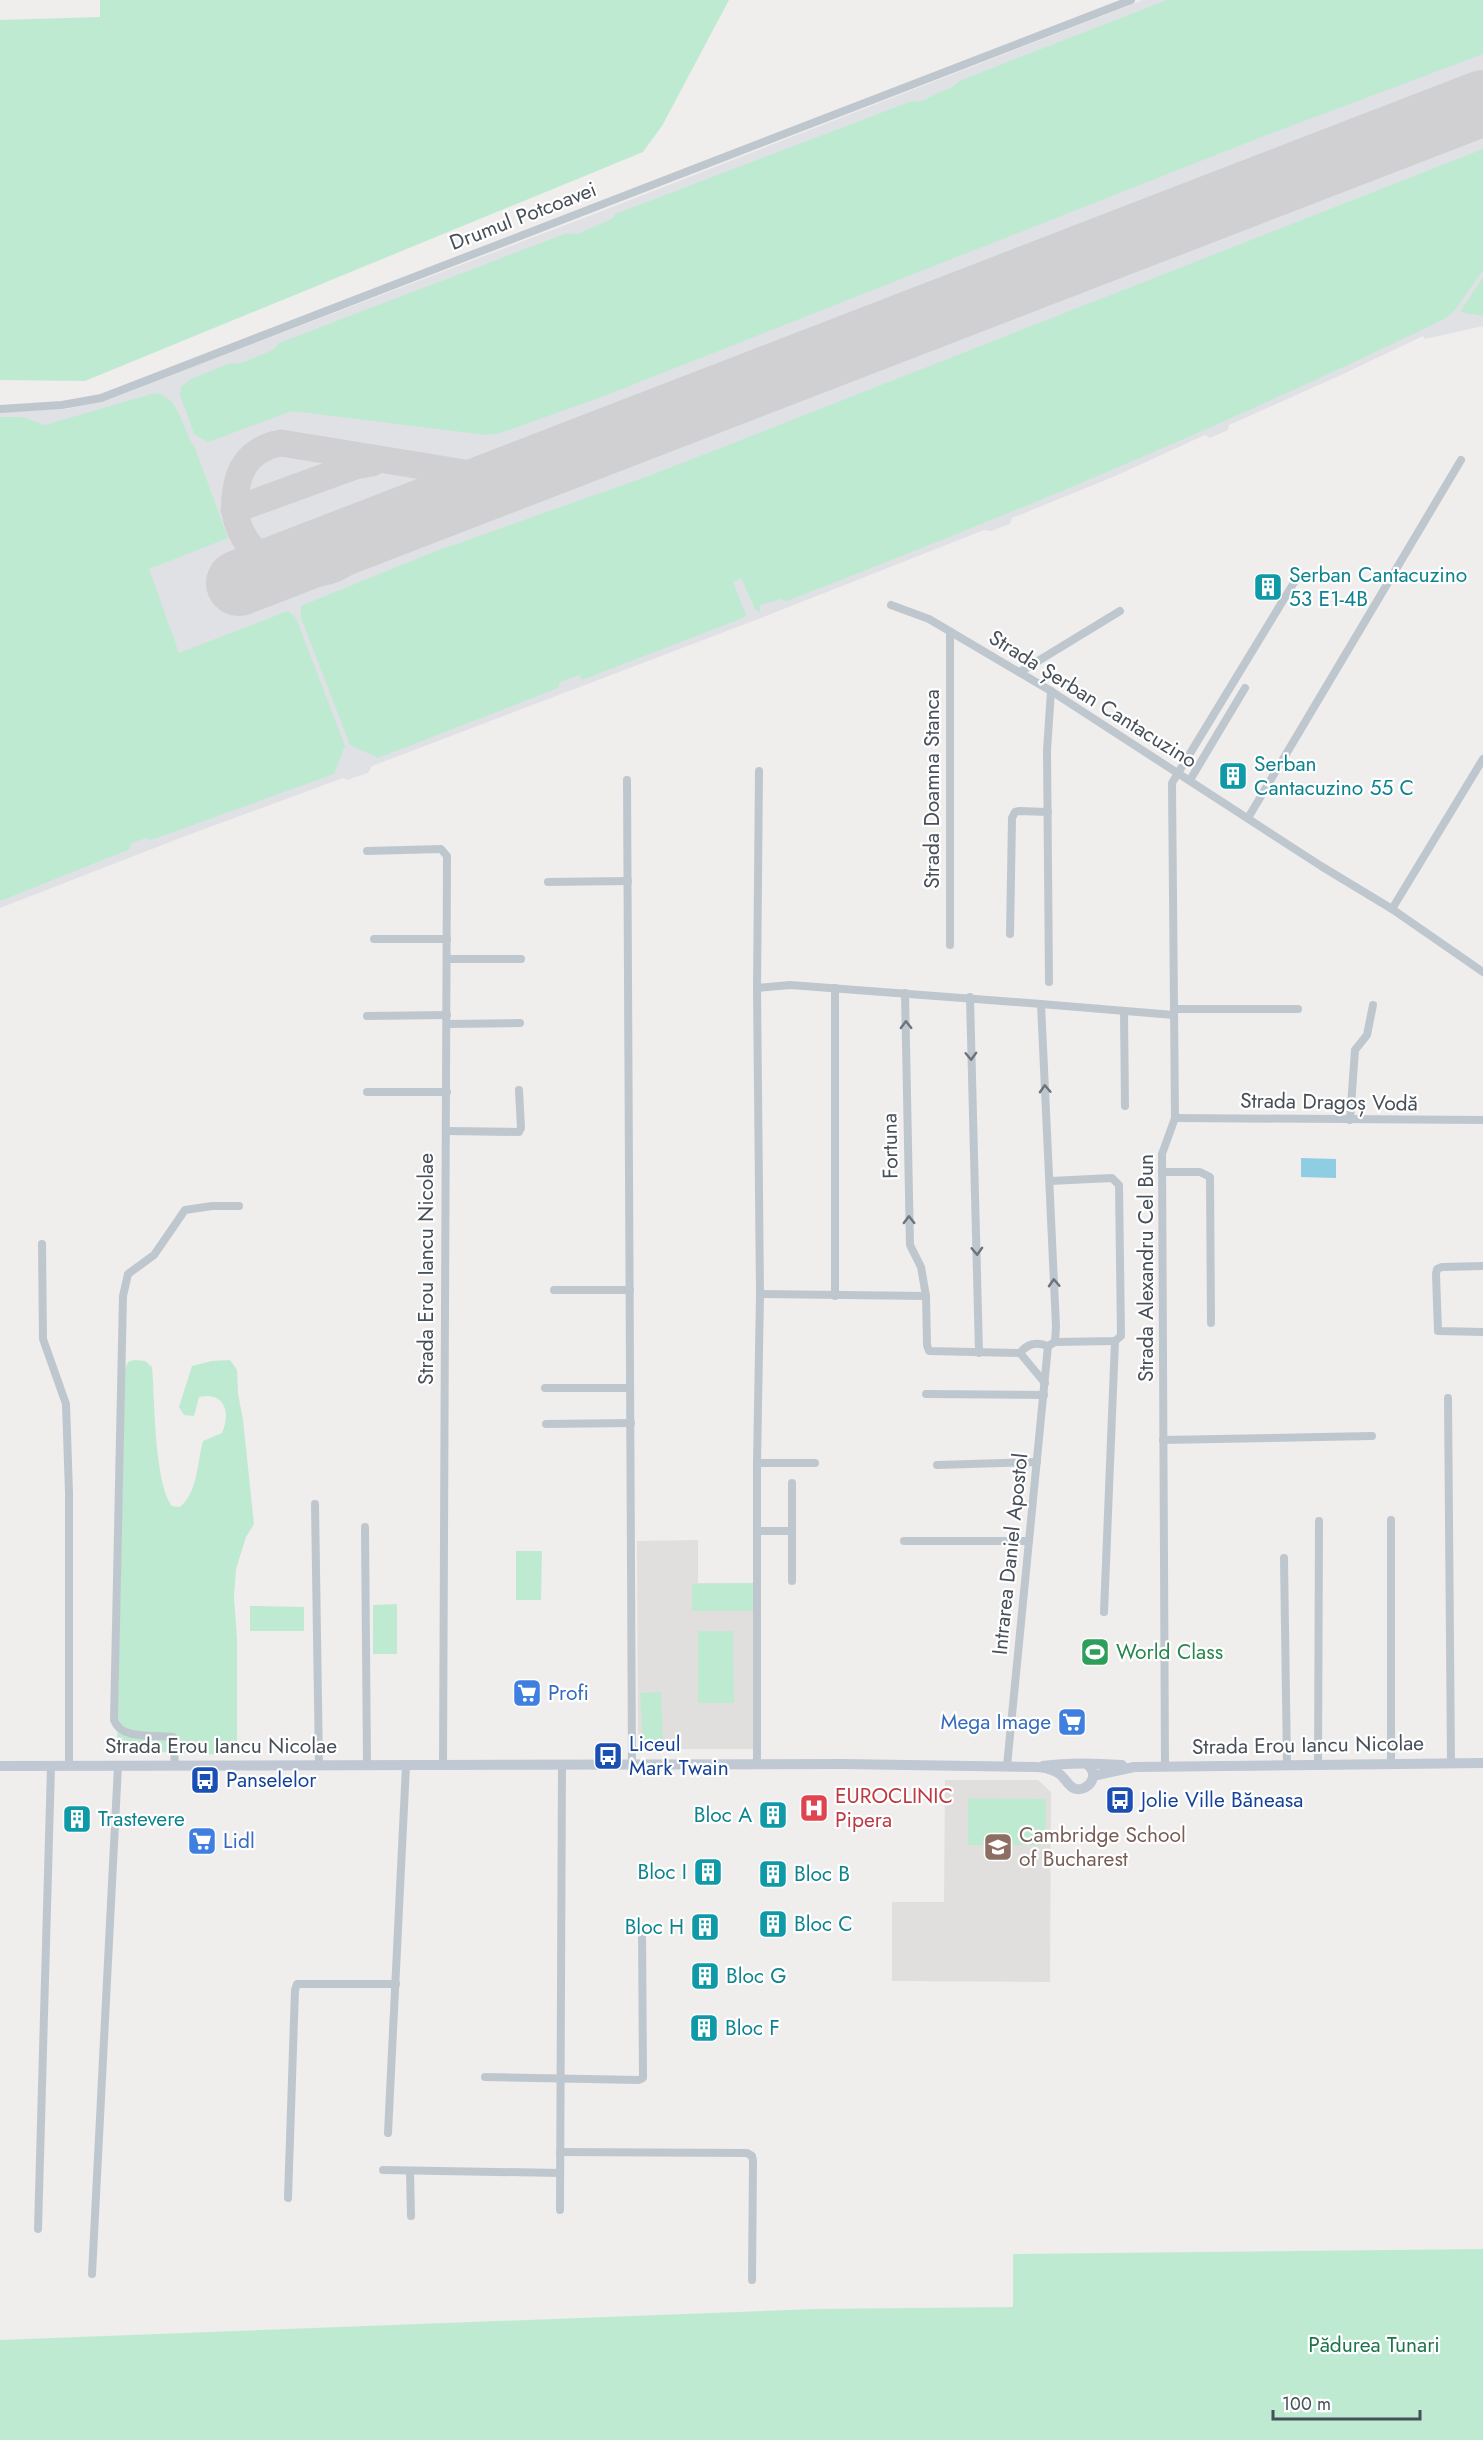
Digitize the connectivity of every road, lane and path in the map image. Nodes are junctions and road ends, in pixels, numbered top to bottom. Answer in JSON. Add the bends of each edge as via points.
{"nodes":[{"id":1,"x":1131,"y":0,"type":"edge"},
{"id":2,"x":0,"y":409,"type":"edge"},
{"id":3,"x":1461,"y":460,"type":"dead end"},
{"id":4,"x":1295,"y":581,"type":"dead end"},
{"id":5,"x":891,"y":604,"type":"dead end"},
{"id":6,"x":1120,"y":611,"type":"dead end"},
{"id":7,"x":950,"y":633,"type":"junction"},
{"id":8,"x":1020,"y":672,"type":"junction"},
{"id":9,"x":1245,"y":688,"type":"dead end"},
{"id":10,"x":1051,"y":691,"type":"junction"},
{"id":11,"x":1483,"y":759,"type":"edge"},
{"id":12,"x":759,"y":771,"type":"dead end"},
{"id":13,"x":1178,"y":773,"type":"junction"},
{"id":14,"x":627,"y":780,"type":"dead end"},
{"id":15,"x":1190,"y":780,"type":"junction"},
{"id":16,"x":1048,"y":812,"type":"junction"},
{"id":17,"x":1248,"y":818,"type":"junction"},
{"id":18,"x":367,"y":851,"type":"dead end"},
{"id":19,"x":628,"y":881,"type":"junction"},
{"id":20,"x":548,"y":882,"type":"dead end"},
{"id":21,"x":1392,"y":909,"type":"junction"},
{"id":22,"x":1010,"y":934,"type":"dead end"},
{"id":23,"x":374,"y":939,"type":"dead end"},
{"id":24,"x":447,"y":939,"type":"junction"},
{"id":25,"x":950,"y":945,"type":"dead end"},
{"id":26,"x":447,"y":959,"type":"junction"},
{"id":27,"x":521,"y":959,"type":"dead end"},
{"id":28,"x":1483,"y":972,"type":"edge"},
{"id":29,"x":1049,"y":981,"type":"dead end"},
{"id":30,"x":756,"y":987,"type":"junction"},
{"id":31,"x":836,"y":988,"type":"junction"},
{"id":32,"x":905,"y":993,"type":"junction"},
{"id":33,"x":970,"y":997,"type":"junction"},
{"id":34,"x":1041,"y":1004,"type":"junction"},
{"id":35,"x":1373,"y":1005,"type":"dead end"},
{"id":36,"x":1298,"y":1009,"type":"dead end"},
{"id":37,"x":1124,"y":1011,"type":"junction"},
{"id":38,"x":1174,"y":1012,"type":"junction"},
{"id":39,"x":367,"y":1016,"type":"dead end"},
{"id":40,"x":447,"y":1019,"type":"junction"},
{"id":41,"x":520,"y":1023,"type":"dead end"},
{"id":42,"x":519,"y":1090,"type":"dead end"},
{"id":43,"x":367,"y":1092,"type":"dead end"},
{"id":44,"x":447,"y":1092,"type":"junction"},
{"id":45,"x":1125,"y":1106,"type":"dead end"},
{"id":46,"x":1175,"y":1118,"type":"junction"},
{"id":47,"x":1350,"y":1120,"type":"junction"},
{"id":48,"x":1483,"y":1120,"type":"edge"},
{"id":49,"x":447,"y":1131,"type":"junction"},
{"id":50,"x":1162,"y":1172,"type":"junction"},
{"id":51,"x":1050,"y":1180,"type":"junction"},
{"id":52,"x":239,"y":1206,"type":"dead end"},
{"id":53,"x":42,"y":1244,"type":"dead end"},
{"id":54,"x":1483,"y":1266,"type":"edge"},
{"id":55,"x":554,"y":1290,"type":"dead end"},
{"id":56,"x":630,"y":1290,"type":"junction"},
{"id":57,"x":760,"y":1294,"type":"junction"},
{"id":58,"x":835,"y":1296,"type":"junction"},
{"id":59,"x":926,"y":1296,"type":"junction"},
{"id":60,"x":1211,"y":1323,"type":"dead end"},
{"id":61,"x":1483,"y":1332,"type":"edge"},
{"id":62,"x":1115,"y":1341,"type":"junction"},
{"id":63,"x":1052,"y":1344,"type":"junction"},
{"id":64,"x":980,"y":1353,"type":"junction"},
{"id":65,"x":1020,"y":1353,"type":"junction"},
{"id":66,"x":1045,"y":1383,"type":"junction"},
{"id":67,"x":545,"y":1388,"type":"dead end"},
{"id":68,"x":630,"y":1388,"type":"junction"},
{"id":69,"x":926,"y":1394,"type":"dead end"},
{"id":70,"x":1044,"y":1395,"type":"junction"},
{"id":71,"x":1448,"y":1398,"type":"dead end"},
{"id":72,"x":631,"y":1423,"type":"junction"},
{"id":73,"x":546,"y":1424,"type":"dead end"},
{"id":74,"x":1372,"y":1436,"type":"dead end"},
{"id":75,"x":1163,"y":1440,"type":"junction"},
{"id":76,"x":1037,"y":1462,"type":"junction"},
{"id":77,"x":757,"y":1463,"type":"junction"},
{"id":78,"x":815,"y":1463,"type":"dead end"},
{"id":79,"x":938,"y":1465,"type":"dead end"},
{"id":80,"x":792,"y":1483,"type":"dead end"},
{"id":81,"x":315,"y":1504,"type":"dead end"},
{"id":82,"x":1391,"y":1520,"type":"dead end"},
{"id":83,"x":1318,"y":1521,"type":"dead end"},
{"id":84,"x":365,"y":1527,"type":"dead end"},
{"id":85,"x":792,"y":1531,"type":"junction"},
{"id":86,"x":757,"y":1532,"type":"junction"},
{"id":87,"x":904,"y":1541,"type":"dead end"},
{"id":88,"x":1029,"y":1541,"type":"junction"},
{"id":89,"x":1284,"y":1558,"type":"dead end"},
{"id":90,"x":792,"y":1581,"type":"dead end"},
{"id":91,"x":1104,"y":1612,"type":"dead end"},
{"id":92,"x":1074,"y":1763,"type":"junction"},
{"id":93,"x":1483,"y":1763,"type":"edge"},
{"id":94,"x":562,"y":1764,"type":"junction"},
{"id":95,"x":632,"y":1764,"type":"junction"},
{"id":96,"x":757,"y":1764,"type":"junction"},
{"id":97,"x":1088,"y":1764,"type":"junction"},
{"id":98,"x":1391,"y":1764,"type":"junction"},
{"id":99,"x":1451,"y":1764,"type":"junction"},
{"id":100,"x":443,"y":1765,"type":"junction"},
{"id":101,"x":1287,"y":1765,"type":"junction"},
{"id":102,"x":1318,"y":1765,"type":"junction"},
{"id":103,"x":0,"y":1766,"type":"edge"},
{"id":104,"x":51,"y":1766,"type":"junction"},
{"id":105,"x":69,"y":1766,"type":"junction"},
{"id":106,"x":118,"y":1766,"type":"junction"},
{"id":107,"x":175,"y":1766,"type":"junction"},
{"id":108,"x":319,"y":1766,"type":"junction"},
{"id":109,"x":367,"y":1766,"type":"junction"},
{"id":110,"x":406,"y":1766,"type":"junction"},
{"id":111,"x":1007,"y":1766,"type":"junction"},
{"id":112,"x":1165,"y":1766,"type":"junction"},
{"id":113,"x":1039,"y":1767,"type":"junction"},
{"id":114,"x":1134,"y":1767,"type":"junction"},
{"id":115,"x":1093,"y":1776,"type":"junction"},
{"id":116,"x":1065,"y":1778,"type":"junction"},
{"id":117,"x":642,"y":1928,"type":"dead end"},
{"id":118,"x":396,"y":1983,"type":"junction"},
{"id":119,"x":485,"y":2078,"type":"dead end"},
{"id":120,"x":561,"y":2079,"type":"junction"},
{"id":121,"x":388,"y":2133,"type":"dead end"},
{"id":122,"x":560,"y":2152,"type":"junction"},
{"id":123,"x":383,"y":2170,"type":"dead end"},
{"id":124,"x":410,"y":2171,"type":"junction"},
{"id":125,"x":560,"y":2173,"type":"junction"},
{"id":126,"x":288,"y":2198,"type":"dead end"},
{"id":127,"x":560,"y":2210,"type":"dead end"},
{"id":128,"x":411,"y":2216,"type":"dead end"},
{"id":129,"x":38,"y":2229,"type":"dead end"},
{"id":130,"x":92,"y":2274,"type":"dead end"},
{"id":131,"x":752,"y":2280,"type":"dead end"}],
"edges":[{"from":1,"to":2,"type":"street","name":"Drumul Potcoavei","via":[[101,398]]},
{"from":3,"to":17,"type":"street"},
{"from":4,"to":13,"type":"street","name":"Strada Alexandru Cel Bun"},
{"from":5,"to":7,"type":"street","name":"Strada Șerban Cantacuzino"},
{"from":6,"to":8,"type":"street"},
{"from":7,"to":8,"type":"street","name":"Strada Șerban Cantacuzino"},
{"from":7,"to":25,"type":"street","name":"Strada Doamna Stanca"},
{"from":8,"to":10,"type":"street","name":"Strada Șerban Cantacuzino"},
{"from":9,"to":15,"type":"street"},
{"from":10,"to":13,"type":"street","name":"Strada Șerban Cantacuzino"},
{"from":10,"to":16,"type":"street"},
{"from":11,"to":21,"type":"street"},
{"from":12,"to":30,"type":"street"},
{"from":13,"to":15,"type":"street","name":"Strada Șerban Cantacuzino"},
{"from":13,"to":38,"type":"street","name":"Strada Alexandru Cel Bun","via":[[1172,783]]},
{"from":14,"to":19,"type":"street"},
{"from":15,"to":17,"type":"street","name":"Strada Șerban Cantacuzino"},
{"from":16,"to":22,"type":"street","via":[[1019,811],[1012,818]]},
{"from":16,"to":29,"type":"street"},
{"from":17,"to":21,"type":"street","name":"Strada Șerban Cantacuzino"},
{"from":18,"to":24,"type":"street","name":"Strada Erou Iancu Nicolae","via":[[445,851]]},
{"from":19,"to":20,"type":"street"},
{"from":19,"to":56,"type":"street"},
{"from":21,"to":28,"type":"street","name":"Strada Șerban Cantacuzino"},
{"from":23,"to":24,"type":"street"},
{"from":24,"to":26,"type":"street","name":"Strada Erou Iancu Nicolae"},
{"from":26,"to":27,"type":"street"},
{"from":26,"to":40,"type":"street","name":"Strada Erou Iancu Nicolae"},
{"from":30,"to":31,"type":"street"},
{"from":30,"to":57,"type":"street"},
{"from":31,"to":32,"type":"street"},
{"from":31,"to":58,"type":"street"},
{"from":32,"to":33,"type":"street"},
{"from":59,"to":32,"type":"street","name":"Fortuna","one_way":true,"via":[[921,1267],[910,1245]]},
{"from":33,"to":34,"type":"street"},
{"from":33,"to":64,"type":"street","one_way":true},
{"from":34,"to":37,"type":"street"},
{"from":51,"to":34,"type":"street","name":"Intrarea Daniel Apostol","one_way":true},
{"from":35,"to":47,"type":"street","via":[[1367,1035],[1355,1050]]},
{"from":36,"to":38,"type":"street"},
{"from":37,"to":38,"type":"street"},
{"from":37,"to":45,"type":"street"},
{"from":38,"to":46,"type":"street","name":"Strada Alexandru Cel Bun"},
{"from":39,"to":40,"type":"street"},
{"from":40,"to":41,"type":"street"},
{"from":40,"to":44,"type":"street","name":"Strada Erou Iancu Nicolae"},
{"from":42,"to":49,"type":"street","via":[[519,1132]]},
{"from":43,"to":44,"type":"street"},
{"from":44,"to":49,"type":"street","name":"Strada Erou Iancu Nicolae"},
{"from":46,"to":47,"type":"street","name":"Strada Dragoș Vodă"},
{"from":46,"to":50,"type":"street","name":"Strada Alexandru Cel Bun","via":[[1162,1154]]},
{"from":47,"to":48,"type":"street","name":"Strada Dragoș Vodă"},
{"from":49,"to":100,"type":"street","name":"Strada Erou Iancu Nicolae"},
{"from":50,"to":60,"type":"street","via":[[1200,1172],[1209,1178]]},
{"from":50,"to":75,"type":"street","name":"Strada Alexandru Cel Bun"},
{"from":51,"to":62,"type":"street","via":[[1112,1178],[1119,1185],[1121,1336]]},
{"from":63,"to":51,"type":"street","name":"Intrarea Daniel Apostol","one_way":true,"via":[[1056,1326]]},
{"from":52,"to":107,"type":"street","via":[[185,1210],[154,1256],[128,1274],[123,1296],[114,1720],[121,1731],[173,1737]]},
{"from":53,"to":105,"type":"street","via":[[43,1339],[66,1404]]},
{"from":54,"to":61,"type":"street","via":[[1437,1269],[1436,1285],[1438,1331]]},
{"from":55,"to":56,"type":"street"},
{"from":56,"to":68,"type":"street"},
{"from":57,"to":58,"type":"street"},
{"from":57,"to":77,"type":"street"},
{"from":58,"to":59,"type":"street"},
{"from":59,"to":64,"type":"street","name":"Fortuna","via":[[929,1351]]},
{"from":62,"to":63,"type":"street"},
{"from":62,"to":91,"type":"street"},
{"from":63,"to":65,"type":"street","via":[[1035,1343]]},
{"from":63,"to":66,"type":"street","name":"Intrarea Daniel Apostol"},
{"from":64,"to":65,"type":"street"},
{"from":65,"to":66,"type":"street"},
{"from":66,"to":70,"type":"street","name":"Intrarea Daniel Apostol"},
{"from":67,"to":68,"type":"street"},
{"from":68,"to":72,"type":"street"},
{"from":69,"to":70,"type":"street"},
{"from":70,"to":76,"type":"street","name":"Intrarea Daniel Apostol"},
{"from":71,"to":99,"type":"street"},
{"from":72,"to":73,"type":"street"},
{"from":72,"to":95,"type":"street"},
{"from":74,"to":75,"type":"street"},
{"from":75,"to":112,"type":"street","name":"Strada Alexandru Cel Bun"},
{"from":76,"to":79,"type":"street"},
{"from":76,"to":88,"type":"street","name":"Intrarea Daniel Apostol"},
{"from":77,"to":78,"type":"street"},
{"from":77,"to":86,"type":"street"},
{"from":80,"to":85,"type":"street"},
{"from":81,"to":108,"type":"street"},
{"from":82,"to":98,"type":"street"},
{"from":83,"to":102,"type":"street"},
{"from":84,"to":109,"type":"street"},
{"from":85,"to":86,"type":"street"},
{"from":85,"to":90,"type":"street"},
{"from":86,"to":96,"type":"street"},
{"from":87,"to":88,"type":"street"},
{"from":88,"to":111,"type":"street","name":"Intrarea Daniel Apostol"},
{"from":89,"to":101,"type":"street"},
{"from":92,"to":97,"type":"street","name":"Strada Erou Iancu Nicolae"},
{"from":92,"to":113,"type":"street","name":"Strada Erou Iancu Nicolae"},
{"from":92,"to":116,"type":"street"},
{"from":93,"to":99,"type":"street","name":"Strada Erou Iancu Nicolae"},
{"from":94,"to":95,"type":"street","name":"Strada Erou Iancu Nicolae"},
{"from":94,"to":100,"type":"street","name":"Strada Erou Iancu Nicolae"},
{"from":94,"to":120,"type":"street"},
{"from":95,"to":96,"type":"street","name":"Strada Erou Iancu Nicolae"},
{"from":96,"to":111,"type":"street","name":"Strada Erou Iancu Nicolae"},
{"from":97,"to":114,"type":"street","name":"Strada Erou Iancu Nicolae"},
{"from":97,"to":115,"type":"street"},
{"from":98,"to":99,"type":"street","name":"Strada Erou Iancu Nicolae"},
{"from":98,"to":102,"type":"street","name":"Strada Erou Iancu Nicolae"},
{"from":100,"to":110,"type":"street","name":"Strada Erou Iancu Nicolae"},
{"from":101,"to":102,"type":"street","name":"Strada Erou Iancu Nicolae"},
{"from":101,"to":112,"type":"street","name":"Strada Erou Iancu Nicolae"},
{"from":103,"to":104,"type":"street","name":"Strada Erou Iancu Nicolae"},
{"from":104,"to":105,"type":"street","name":"Strada Erou Iancu Nicolae"},
{"from":104,"to":129,"type":"street"},
{"from":105,"to":106,"type":"street","name":"Strada Erou Iancu Nicolae"},
{"from":106,"to":107,"type":"street","name":"Strada Erou Iancu Nicolae"},
{"from":106,"to":130,"type":"street"},
{"from":107,"to":108,"type":"street","name":"Strada Erou Iancu Nicolae"},
{"from":108,"to":109,"type":"street","name":"Strada Erou Iancu Nicolae"},
{"from":109,"to":110,"type":"street","name":"Strada Erou Iancu Nicolae"},
{"from":110,"to":118,"type":"street"},
{"from":111,"to":113,"type":"street","name":"Strada Erou Iancu Nicolae"},
{"from":112,"to":114,"type":"street","name":"Strada Erou Iancu Nicolae"},
{"from":113,"to":116,"type":"street","name":"Strada Erou Iancu Nicolae"},
{"from":114,"to":115,"type":"street","name":"Strada Erou Iancu Nicolae"},
{"from":115,"to":116,"type":"street","name":"Strada Erou Iancu Nicolae","via":[[1090,1784],[1078,1790]]},
{"from":117,"to":120,"type":"street","via":[[643,2078]]},
{"from":118,"to":121,"type":"street"},
{"from":118,"to":126,"type":"street","via":[[297,1984]]},
{"from":119,"to":120,"type":"street"},
{"from":120,"to":122,"type":"street"},
{"from":122,"to":125,"type":"street"},
{"from":122,"to":131,"type":"street","via":[[752,2156]]},
{"from":123,"to":124,"type":"street"},
{"from":124,"to":125,"type":"street"},
{"from":124,"to":128,"type":"street"},
{"from":125,"to":127,"type":"street"}]}
